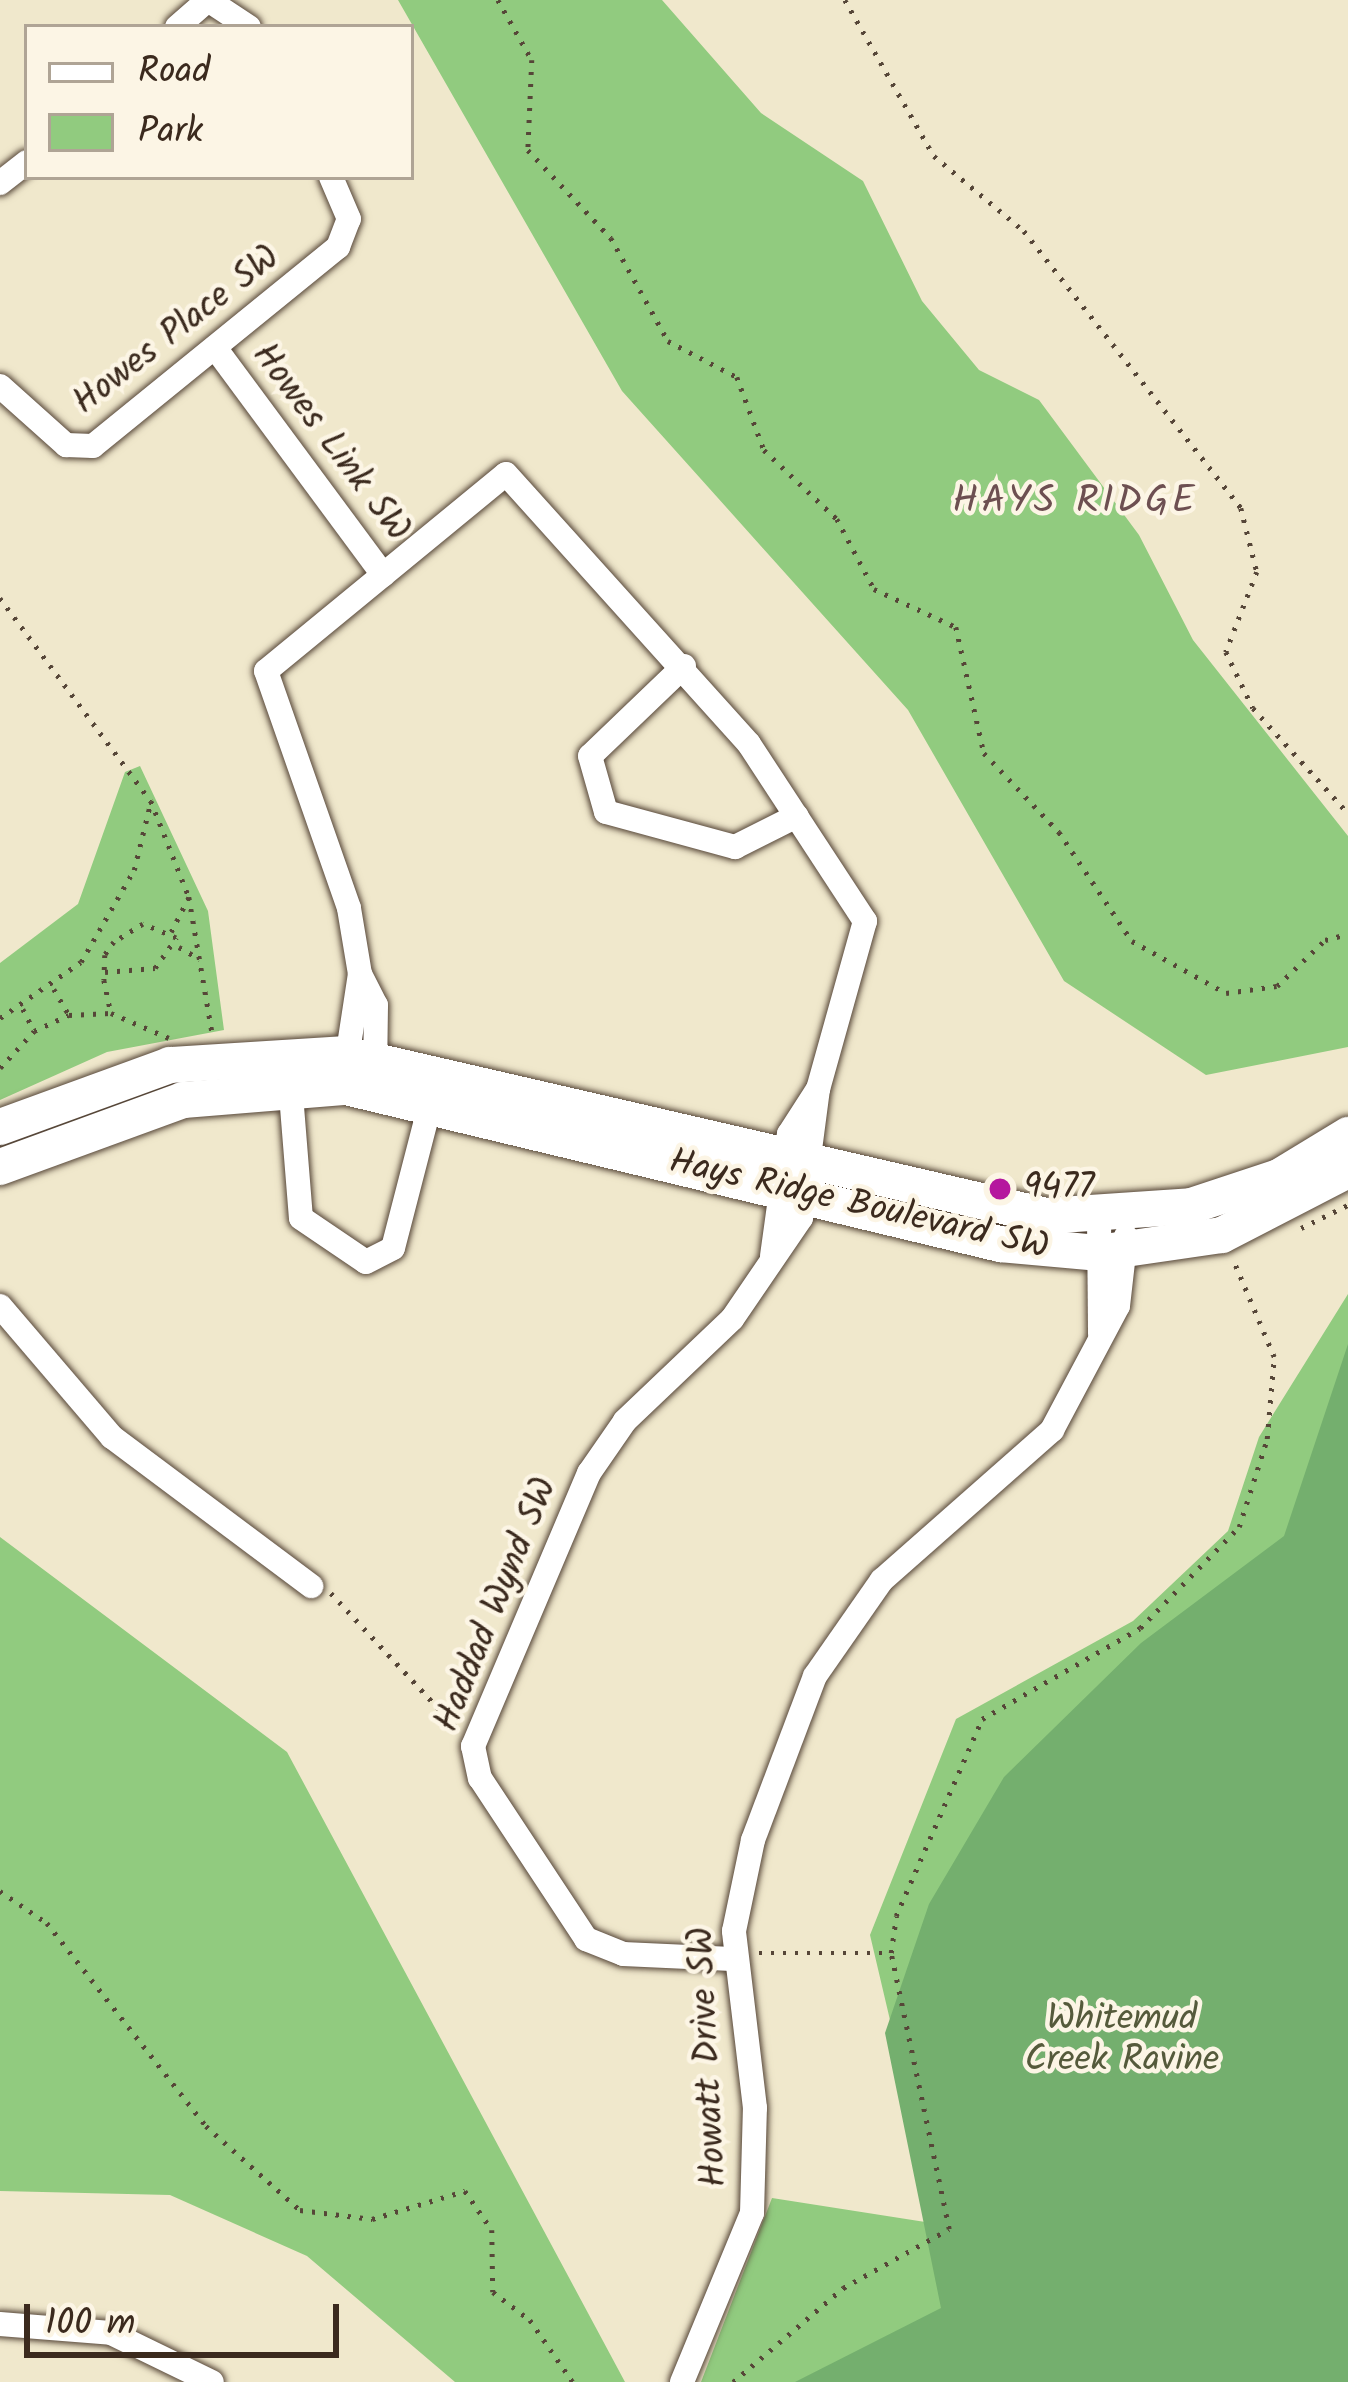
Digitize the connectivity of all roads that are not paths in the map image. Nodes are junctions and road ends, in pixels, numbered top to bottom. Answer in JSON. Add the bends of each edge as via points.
{"nodes":[{"id":1,"x":180,"y":24,"type":"edge"},
{"id":2,"x":244,"y":24,"type":"edge"},
{"id":3,"x":24,"y":164,"type":"edge"},
{"id":4,"x":332,"y":180,"type":"edge"},
{"id":5,"x":0,"y":183,"type":"edge"},
{"id":6,"x":218,"y":353,"type":"junction"},
{"id":7,"x":0,"y":386,"type":"edge"},
{"id":8,"x":383,"y":575,"type":"junction"},
{"id":9,"x":684,"y":666,"type":"junction"},
{"id":10,"x":797,"y":816,"type":"junction"},
{"id":11,"x":289,"y":1071,"type":"junction"},
{"id":12,"x":360,"y":1072,"type":"junction"},
{"id":13,"x":435,"y":1087,"type":"junction"},
{"id":14,"x":0,"y":1126,"type":"edge"},
{"id":15,"x":1348,"y":1135,"type":"edge"},
{"id":16,"x":0,"y":1167,"type":"edge"},
{"id":17,"x":1348,"y":1170,"type":"edge"},
{"id":18,"x":796,"y":1178,"type":"junction"},
{"id":19,"x":1112,"y":1234,"type":"junction"},
{"id":20,"x":0,"y":1306,"type":"edge"},
{"id":21,"x":311,"y":1586,"type":"road end"},
{"id":22,"x":732,"y":1956,"type":"junction"},
{"id":23,"x":0,"y":2324,"type":"edge"},
{"id":24,"x":212,"y":2382,"type":"edge"},
{"id":25,"x":682,"y":2382,"type":"edge"}],
"edges":[{"from":1,"to":2,"type":"street","via":[[208,0]]},
{"from":3,"to":5,"type":"street"},
{"from":4,"to":6,"type":"street","name":"Howes Place SW","via":[[349,219],[338,247]]},
{"from":6,"to":7,"type":"street","name":"Howes Place SW","via":[[81,450]]},
{"from":6,"to":8,"type":"street","name":"Howes Link SW"},
{"from":8,"to":9,"type":"street","name":"Haddad Wynd SW","via":[[506,474]]},
{"from":8,"to":12,"type":"street","via":[[266,671],[376,1005]]},
{"from":9,"to":10,"type":"street","name":"Haddad Wynd SW"},
{"from":9,"to":10,"type":"street","via":[[590,756],[606,812],[735,847]]},
{"from":10,"to":18,"type":"street","name":"Haddad Wynd SW","via":[[867,935]]},
{"from":11,"to":12,"type":"street","name":"Hays Ridge Boulevard SW"},
{"from":11,"to":13,"type":"street","via":[[301,1218],[366,1262],[393,1249]]},
{"from":11,"to":14,"type":"street","name":"Hays Ridge Boulevard SW","via":[[129,1075]]},
{"from":11,"to":16,"type":"street","name":"Hays Ridge Boulevard SW","via":[[128,1112]]},
{"from":12,"to":13,"type":"street","name":"Hays Ridge Boulevard SW"},
{"from":13,"to":18,"type":"street","name":"Hays Ridge Boulevard SW"},
{"from":15,"to":19,"type":"street","name":"Hays Ridge Boulevard SW","via":[[1256,1185]]},
{"from":17,"to":19,"type":"street","name":"Hays Ridge Boulevard SW","via":[[1222,1235]]},
{"from":18,"to":19,"type":"street","name":"Hays Ridge Boulevard SW"},
{"from":18,"to":22,"type":"street","name":"Haddad Wynd SW","via":[[772,1256],[732,1319],[625,1421],[589,1472],[473,1746],[480,1778],[586,1939],[623,1954]]},
{"from":19,"to":22,"type":"street","name":"Howatt Drive SW","via":[[1100,1334],[1038,1448],[882,1580],[830,1648],[753,1840]]},
{"from":20,"to":21,"type":"street","via":[[112,1437]]},
{"from":22,"to":25,"type":"street","name":"Howatt Drive SW","via":[[755,2191],[732,2281]]},
{"from":23,"to":24,"type":"street","via":[[111,2333]]}]}
